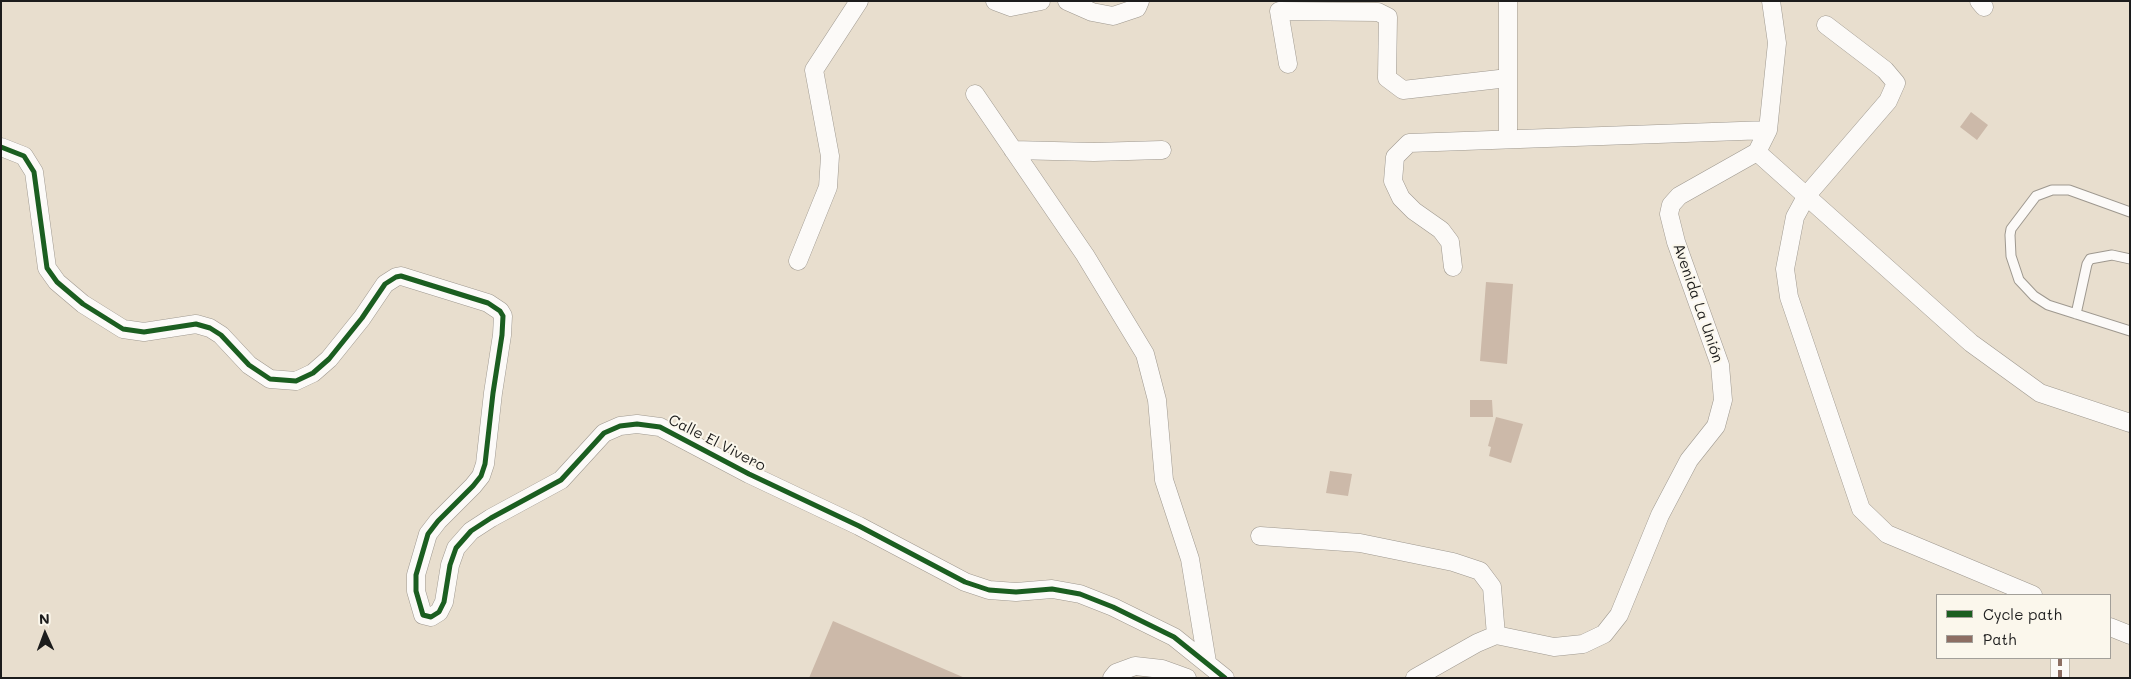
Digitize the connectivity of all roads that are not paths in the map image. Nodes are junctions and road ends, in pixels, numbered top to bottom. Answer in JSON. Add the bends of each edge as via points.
{"nodes":[{"id":1,"x":859,"y":1,"type":"edge"},
{"id":2,"x":995,"y":1,"type":"edge"},
{"id":3,"x":1041,"y":1,"type":"edge"},
{"id":4,"x":1067,"y":1,"type":"edge"},
{"id":5,"x":1140,"y":1,"type":"edge"},
{"id":6,"x":1508,"y":1,"type":"edge"},
{"id":7,"x":1771,"y":1,"type":"edge"},
{"id":8,"x":1826,"y":25,"type":"dead end"},
{"id":9,"x":1288,"y":64,"type":"dead end"},
{"id":10,"x":1508,"y":78,"type":"junction"},
{"id":11,"x":975,"y":94,"type":"dead end"},
{"id":12,"x":1768,"y":130,"type":"junction"},
{"id":13,"x":1508,"y":138,"type":"junction"},
{"id":14,"x":1,"y":147,"type":"edge"},
{"id":15,"x":1013,"y":150,"type":"junction"},
{"id":16,"x":1162,"y":150,"type":"dead end"},
{"id":17,"x":1757,"y":152,"type":"junction"},
{"id":18,"x":1807,"y":195,"type":"junction"},
{"id":19,"x":2130,"y":212,"type":"edge"},
{"id":20,"x":2130,"y":259,"type":"edge"},
{"id":21,"x":798,"y":262,"type":"dead end"},
{"id":22,"x":1453,"y":267,"type":"dead end"},
{"id":23,"x":2076,"y":314,"type":"junction"},
{"id":24,"x":2130,"y":331,"type":"edge"},
{"id":25,"x":2130,"y":423,"type":"edge"},
{"id":26,"x":1260,"y":536,"type":"dead end"},
{"id":27,"x":2031,"y":594,"type":"edge"},
{"id":28,"x":2111,"y":627,"type":"edge"},
{"id":29,"x":1496,"y":635,"type":"junction"},
{"id":30,"x":2130,"y":635,"type":"edge"},
{"id":31,"x":2060,"y":659,"type":"edge"},
{"id":32,"x":1207,"y":662,"type":"junction"},
{"id":33,"x":1112,"y":678,"type":"edge"},
{"id":34,"x":1187,"y":678,"type":"edge"},
{"id":35,"x":1225,"y":678,"type":"edge"},
{"id":36,"x":1415,"y":678,"type":"edge"},
{"id":37,"x":2060,"y":678,"type":"edge"}],
"edges":[{"from":1,"to":21,"type":"street","via":[[814,70],[830,156],[828,187]]},
{"from":2,"to":3,"type":"street","via":[[1011,7]]},
{"from":4,"to":5,"type":"street","via":[[1092,12],[1113,16],[1137,8]]},
{"from":6,"to":10,"type":"street"},
{"from":7,"to":12,"type":"street","via":[[1777,43]]},
{"from":8,"to":18,"type":"street","via":[[1885,70],[1896,83],[1888,101]]},
{"from":9,"to":10,"type":"street","via":[[1279,11],[1378,12],[1388,17],[1387,78],[1403,90]]},
{"from":10,"to":13,"type":"street"},
{"from":11,"to":15,"type":"street"},
{"from":12,"to":13,"type":"street"},
{"from":12,"to":17,"type":"street"},
{"from":13,"to":22,"type":"street","via":[[1409,143],[1395,157],[1393,181],[1401,198],[1441,230],[1450,242]]},
{"from":14,"to":32,"type":"street","name":"Calle El Vivero","via":[[24,156],[34,172],[47,268],[57,282],[83,304],[123,329],[144,332],[196,324],[210,328],[249,365],[270,379],[296,381],[313,373],[329,359],[386,284],[396,276],[488,303],[500,310],[503,316],[502,335],[485,464],[473,486],[428,534],[416,575],[416,591],[424,614],[431,617],[439,612],[444,602],[456,548],[471,531],[561,480],[604,433],[620,426],[637,424],[660,427],[965,582],[990,590],[1052,589],[1080,594],[1174,637]]},
{"from":15,"to":16,"type":"street"},
{"from":15,"to":32,"type":"street","via":[[1084,255],[1145,354],[1157,400],[1164,480],[1190,559]]},
{"from":17,"to":18,"type":"street"},
{"from":17,"to":29,"type":"street","name":"Avenida La Unión","via":[[1679,196],[1671,205],[1669,214],[1676,242],[1720,365],[1722,400],[1716,426],[1689,460],[1660,515],[1620,615],[1604,634],[1583,644],[1554,647]]},
{"from":18,"to":25,"type":"street","via":[[1971,343],[2040,393]]},
{"from":18,"to":27,"type":"street","via":[[1795,216],[1785,269],[1789,297],[1861,508],[1887,534]]},
{"from":19,"to":23,"type":"lane","via":[[2069,190],[2052,190],[2036,196],[2011,229],[2011,256],[2019,280],[2048,306]]},
{"from":20,"to":23,"type":"lane","via":[[2112,256],[2090,259]]},
{"from":23,"to":24,"type":"lane"},
{"from":26,"to":29,"type":"street","via":[[1360,543],[1453,562],[1480,571],[1492,586]]},
{"from":28,"to":30,"type":"street"},
{"from":29,"to":36,"type":"street"},
{"from":31,"to":37,"type":"street"},
{"from":32,"to":35,"type":"street","name":"Calle El Vivero"},
{"from":33,"to":34,"type":"street","via":[[1116,673],[1135,666],[1162,669]]}]}
